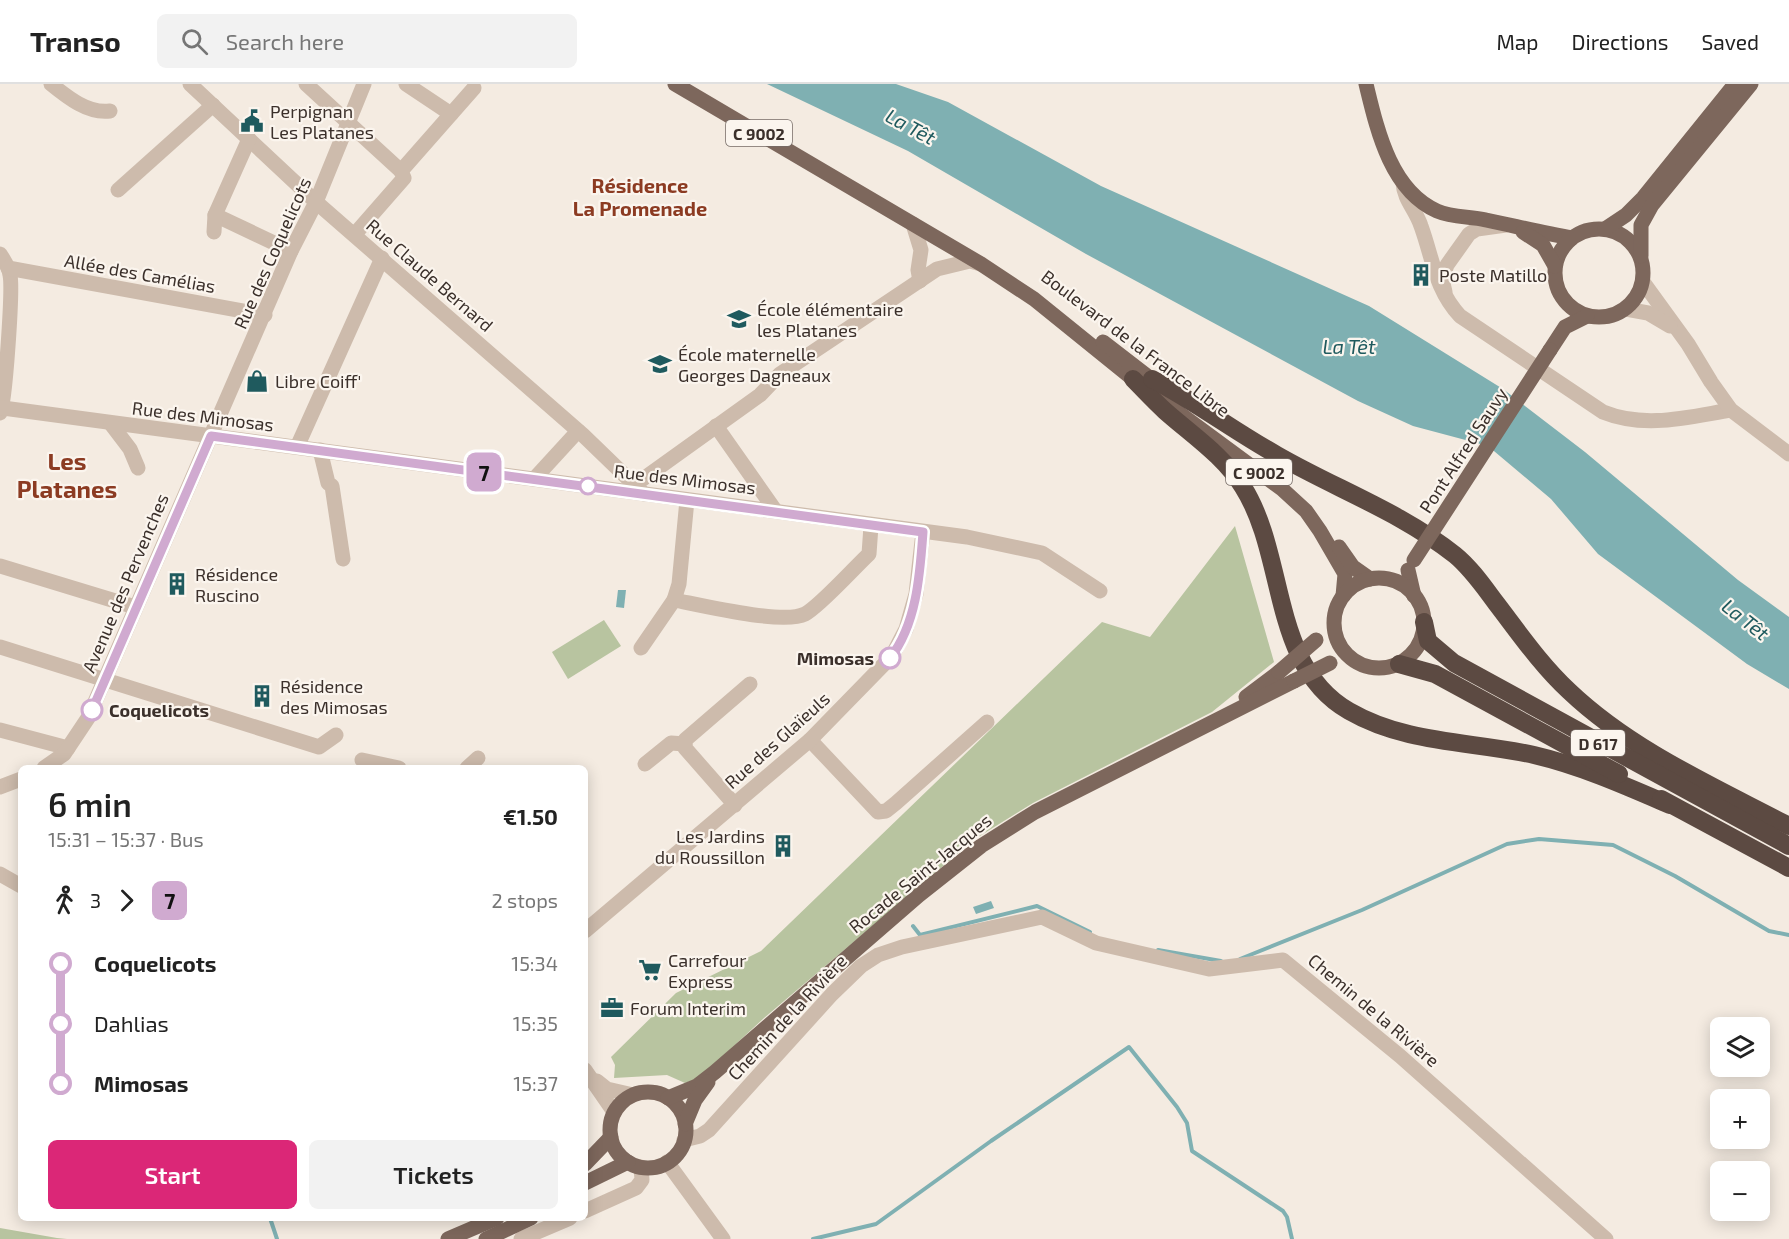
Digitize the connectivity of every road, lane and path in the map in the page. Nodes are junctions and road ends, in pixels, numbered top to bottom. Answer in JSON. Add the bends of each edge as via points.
{"nodes":[{"id":1,"x":51,"y":84,"type":"edge"},
{"id":2,"x":306,"y":84,"type":"edge"},
{"id":3,"x":364,"y":84,"type":"edge"},
{"id":4,"x":406,"y":84,"type":"edge"},
{"id":5,"x":675,"y":84,"type":"edge"},
{"id":6,"x":1366,"y":84,"type":"edge"},
{"id":7,"x":1376,"y":84,"type":"edge"},
{"id":8,"x":1735,"y":84,"type":"edge"},
{"id":9,"x":1751,"y":84,"type":"edge"},
{"id":10,"x":196,"y":86,"type":"edge"},
{"id":11,"x":474,"y":88,"type":"dead end"},
{"id":12,"x":213,"y":105,"type":"junction"},
{"id":13,"x":110,"y":111,"type":"dead end"},
{"id":14,"x":452,"y":114,"type":"junction"},
{"id":15,"x":350,"y":126,"type":"junction"},
{"id":16,"x":249,"y":139,"type":"junction"},
{"id":17,"x":1393,"y":164,"type":"junction"},
{"id":18,"x":401,"y":171,"type":"junction"},
{"id":19,"x":844,"y":182,"type":"junction"},
{"id":20,"x":1403,"y":183,"type":"junction"},
{"id":21,"x":118,"y":190,"type":"dead end"},
{"id":22,"x":316,"y":202,"type":"junction"},
{"id":23,"x":215,"y":215,"type":"junction"},
{"id":24,"x":914,"y":224,"type":"junction"},
{"id":25,"x":1511,"y":225,"type":"junction"},
{"id":26,"x":1605,"y":229,"type":"junction"},
{"id":27,"x":214,"y":232,"type":"dead end"},
{"id":28,"x":355,"y":234,"type":"junction"},
{"id":29,"x":1572,"y":238,"type":"junction"},
{"id":30,"x":291,"y":250,"type":"junction"},
{"id":31,"x":0,"y":254,"type":"edge"},
{"id":32,"x":382,"y":258,"type":"junction"},
{"id":33,"x":1642,"y":259,"type":"junction"},
{"id":34,"x":981,"y":264,"type":"junction"},
{"id":35,"x":1556,"y":266,"type":"junction"},
{"id":36,"x":8,"y":268,"type":"junction"},
{"id":37,"x":920,"y":282,"type":"junction"},
{"id":38,"x":1643,"y":282,"type":"junction"},
{"id":39,"x":1562,"y":297,"type":"junction"},
{"id":40,"x":1446,"y":301,"type":"junction"},
{"id":41,"x":1626,"y":309,"type":"junction"},
{"id":42,"x":265,"y":315,"type":"junction"},
{"id":43,"x":1587,"y":316,"type":"junction"},
{"id":44,"x":1565,"y":327,"type":"junction"},
{"id":45,"x":1678,"y":331,"type":"junction"},
{"id":46,"x":1133,"y":379,"type":"junction"},
{"id":47,"x":1152,"y":379,"type":"junction"},
{"id":48,"x":1,"y":402,"type":"edge"},
{"id":49,"x":1731,"y":410,"type":"junction"},
{"id":50,"x":111,"y":424,"type":"junction"},
{"id":51,"x":716,"y":426,"type":"junction"},
{"id":52,"x":578,"y":431,"type":"junction"},
{"id":53,"x":211,"y":436,"type":"junction"},
{"id":54,"x":297,"y":447,"type":"junction"},
{"id":55,"x":320,"y":450,"type":"junction"},
{"id":56,"x":1789,"y":453,"type":"edge"},
{"id":57,"x":138,"y":468,"type":"dead end"},
{"id":58,"x":534,"y":479,"type":"junction"},
{"id":59,"x":640,"y":489,"type":"junction"},
{"id":60,"x":687,"y":500,"type":"junction"},
{"id":61,"x":775,"y":510,"type":"junction"},
{"id":62,"x":871,"y":526,"type":"junction"},
{"id":63,"x":923,"y":532,"type":"junction"},
{"id":64,"x":343,"y":559,"type":"dead end"},
{"id":65,"x":1411,"y":565,"type":"junction"},
{"id":66,"x":0,"y":566,"type":"edge"},
{"id":67,"x":1370,"y":579,"type":"junction"},
{"id":68,"x":1388,"y":579,"type":"junction"},
{"id":69,"x":1100,"y":591,"type":"dead end"},
{"id":70,"x":1343,"y":596,"type":"junction"},
{"id":71,"x":1414,"y":596,"type":"junction"},
{"id":72,"x":674,"y":600,"type":"junction"},
{"id":73,"x":135,"y":607,"type":"junction"},
{"id":74,"x":1335,"y":615,"type":"junction"},
{"id":75,"x":1424,"y":622,"type":"junction"},
{"id":76,"x":0,"y":647,"type":"edge"},
{"id":77,"x":641,"y":648,"type":"dead end"},
{"id":78,"x":1351,"y":658,"type":"junction"},
{"id":79,"x":1399,"y":664,"type":"junction"},
{"id":80,"x":105,"y":679,"type":"junction"},
{"id":81,"x":750,"y":684,"type":"dead end"},
{"id":82,"x":987,"y":722,"type":"dead end"},
{"id":83,"x":1206,"y":724,"type":"junction"},
{"id":84,"x":0,"y":730,"type":"edge"},
{"id":85,"x":336,"y":735,"type":"dead end"},
{"id":86,"x":810,"y":741,"type":"junction"},
{"id":87,"x":685,"y":744,"type":"junction"},
{"id":88,"x":67,"y":757,"type":"edge"},
{"id":89,"x":362,"y":760,"type":"dead end"},
{"id":90,"x":645,"y":764,"type":"dead end"},
{"id":91,"x":50,"y":765,"type":"edge"},
{"id":92,"x":385,"y":765,"type":"edge"},
{"id":93,"x":18,"y":780,"type":"edge"},
{"id":94,"x":0,"y":786,"type":"edge"},
{"id":95,"x":1670,"y":804,"type":"junction"},
{"id":96,"x":735,"y":805,"type":"junction"},
{"id":97,"x":1789,"y":826,"type":"edge"},
{"id":98,"x":1789,"y":846,"type":"edge"},
{"id":99,"x":1789,"y":868,"type":"edge"},
{"id":100,"x":0,"y":874,"type":"edge"},
{"id":101,"x":18,"y":884,"type":"edge"},
{"id":102,"x":588,"y":928,"type":"edge"},
{"id":103,"x":715,"y":1072,"type":"junction"},
{"id":104,"x":588,"y":1073,"type":"edge"},
{"id":105,"x":633,"y":1095,"type":"junction"},
{"id":106,"x":668,"y":1098,"type":"junction"},
{"id":107,"x":614,"y":1112,"type":"junction"},
{"id":108,"x":685,"y":1132,"type":"junction"},
{"id":109,"x":610,"y":1137,"type":"junction"},
{"id":110,"x":588,"y":1161,"type":"edge"},
{"id":111,"x":667,"y":1162,"type":"junction"},
{"id":112,"x":635,"y":1165,"type":"junction"},
{"id":113,"x":588,"y":1183,"type":"edge"},
{"id":114,"x":588,"y":1210,"type":"edge"},
{"id":115,"x":490,"y":1221,"type":"edge"},
{"id":116,"x":525,"y":1221,"type":"edge"},
{"id":117,"x":563,"y":1221,"type":"edge"},
{"id":118,"x":448,"y":1239,"type":"edge"},
{"id":119,"x":486,"y":1239,"type":"edge"},
{"id":120,"x":521,"y":1239,"type":"edge"},
{"id":121,"x":723,"y":1239,"type":"edge"},
{"id":122,"x":1606,"y":1239,"type":"edge"}],
"edges":[{"from":1,"to":13,"type":"street","via":[[69,99],[100,113]]},
{"from":2,"to":15,"type":"street"},
{"from":3,"to":15,"type":"street","name":"Rue des Coquelicots"},
{"from":4,"to":14,"type":"street"},
{"from":5,"to":19,"type":"main road","name":"Boulevard de la France Libre","number":"C 9002"},
{"from":6,"to":17,"type":"main road","via":[[1376,131]]},
{"from":7,"to":17,"type":"main road"},
{"from":8,"to":26,"type":"main road","via":[[1643,198]]},
{"from":9,"to":33,"type":"main road","via":[[1652,205],[1641,225]]},
{"from":10,"to":12,"type":"street","name":"Rue Claude Bernard"},
{"from":11,"to":14,"type":"street"},
{"from":12,"to":16,"type":"street","name":"Rue Claude Bernard"},
{"from":12,"to":21,"type":"street"},
{"from":14,"to":18,"type":"street"},
{"from":15,"to":18,"type":"street"},
{"from":15,"to":22,"type":"street","name":"Rue des Coquelicots"},
{"from":16,"to":22,"type":"street","name":"Rue Claude Bernard"},
{"from":16,"to":23,"type":"street"},
{"from":17,"to":20,"type":"main road"},
{"from":18,"to":28,"type":"street","via":[[404,178]]},
{"from":19,"to":24,"type":"main road","name":"Boulevard de la France Libre","number":"C 9002"},
{"from":19,"to":47,"type":"main road","name":"Boulevard de la France Libre","number":"C 9002","via":[[975,251],[1039,293]]},
{"from":20,"to":25,"type":"main road","via":[[1417,199],[1436,210]]},
{"from":20,"to":40,"type":"street","via":[[1403,195],[1421,225]]},
{"from":22,"to":28,"type":"street","name":"Rue Claude Bernard"},
{"from":22,"to":30,"type":"street","name":"Rue des Coquelicots"},
{"from":23,"to":27,"type":"street"},
{"from":23,"to":30,"type":"street"},
{"from":24,"to":34,"type":"main road","name":"Boulevard de la France Libre","number":"C 9002"},
{"from":24,"to":37,"type":"street","via":[[921,250]]},
{"from":25,"to":29,"type":"main road"},
{"from":25,"to":35,"type":"main road","via":[[1543,244]]},
{"from":25,"to":40,"type":"street","via":[[1477,229],[1469,234],[1442,279]]},
{"from":26,"to":29,"type":"main road","via":[[1582,232]]},
{"from":26,"to":33,"type":"main road","via":[[1628,238]]},
{"from":28,"to":32,"type":"street","name":"Rue Claude Bernard"},
{"from":29,"to":35,"type":"main road"},
{"from":30,"to":42,"type":"street","name":"Rue des Coquelicots"},
{"from":31,"to":36,"type":"street"},
{"from":32,"to":52,"type":"street","name":"Rue Claude Bernard"},
{"from":32,"to":54,"type":"street"},
{"from":33,"to":38,"type":"main road"},
{"from":34,"to":37,"type":"street","via":[[970,261],[948,265]]},
{"from":34,"to":46,"type":"main road","name":"Boulevard de la France Libre","number":"C 9002","via":[[1034,299]]},
{"from":35,"to":39,"type":"main road","via":[[1557,287]]},
{"from":36,"to":42,"type":"street","name":"Allée des Camélias"},
{"from":36,"to":48,"type":"street","via":[[11,303]]},
{"from":37,"to":51,"type":"street","via":[[780,374],[760,395]]},
{"from":38,"to":41,"type":"main road"},
{"from":38,"to":45,"type":"street"},
{"from":39,"to":43,"type":"main road"},
{"from":39,"to":44,"type":"main road"},
{"from":40,"to":49,"type":"street","via":[[1460,316],[1604,412],[1624,420],[1654,422]]},
{"from":41,"to":43,"type":"main road","via":[[1600,317]]},
{"from":41,"to":45,"type":"street","via":[[1648,313]]},
{"from":42,"to":53,"type":"street","name":"Rue des Coquelicots"},
{"from":43,"to":44,"type":"main road"},
{"from":44,"to":65,"type":"main road","name":"Pont Alfred Sauvy","bridge":true},
{"from":45,"to":49,"type":"street"},
{"from":46,"to":70,"type":"main road","name":"Boulevard de la France Libre","number":"C 9002","via":[[1306,511],[1345,574]]},
{"from":46,"to":95,"type":"highway","via":[[1223,461],[1242,485],[1268,541],[1287,624],[1304,665],[1332,699],[1368,721],[1411,736],[1534,755]]},
{"from":47,"to":67,"type":"main road","name":"Boulevard de la France Libre","number":"C 9002","via":[[1292,487],[1314,508],[1346,558]]},
{"from":47,"to":97,"type":"highway","via":[[1278,456],[1424,532],[1458,557],[1538,658],[1605,723],[1689,774]]},
{"from":48,"to":50,"type":"street","name":"Rue des Mimosas"},
{"from":49,"to":56,"type":"street"},
{"from":50,"to":53,"type":"street","name":"Rue des Mimosas"},
{"from":50,"to":57,"type":"street","via":[[130,449]]},
{"from":51,"to":59,"type":"street"},
{"from":51,"to":61,"type":"street"},
{"from":52,"to":58,"type":"street"},
{"from":52,"to":59,"type":"street","name":"Rue Claude Bernard"},
{"from":53,"to":54,"type":"street","name":"Rue des Mimosas"},
{"from":53,"to":73,"type":"street","name":"Avenue des Pervenches"},
{"from":54,"to":55,"type":"street","name":"Rue des Mimosas"},
{"from":55,"to":58,"type":"street","name":"Rue des Mimosas"},
{"from":55,"to":64,"type":"street","via":[[332,486]]},
{"from":58,"to":59,"type":"street","name":"Rue des Mimosas"},
{"from":59,"to":60,"type":"street","name":"Rue des Mimosas"},
{"from":60,"to":61,"type":"street","name":"Rue des Mimosas"},
{"from":60,"to":72,"type":"street"},
{"from":61,"to":62,"type":"street","name":"Rue des Mimosas"},
{"from":62,"to":63,"type":"street","name":"Rue des Mimosas"},
{"from":62,"to":72,"type":"street","via":[[868,554],[805,614],[750,614]]},
{"from":63,"to":69,"type":"street","name":"Rue des Mimosas","via":[[1042,553]]},
{"from":63,"to":86,"type":"street","name":"Rue des Glaïeuls","via":[[916,594],[897,648]]},
{"from":65,"to":68,"type":"main road"},
{"from":65,"to":71,"type":"main road"},
{"from":66,"to":73,"type":"street"},
{"from":67,"to":68,"type":"main road"},
{"from":67,"to":70,"type":"main road"},
{"from":68,"to":71,"type":"main road"},
{"from":70,"to":74,"type":"main road"},
{"from":71,"to":75,"type":"main road"},
{"from":72,"to":77,"type":"street"},
{"from":73,"to":80,"type":"street","name":"Avenue des Pervenches"},
{"from":74,"to":78,"type":"main road","via":[[1337,639]]},
{"from":74,"to":83,"type":"main road","bridge":true,"via":[[1329,627],[1279,672]]},
{"from":75,"to":79,"type":"main road","via":[[1417,647]]},
{"from":75,"to":98,"type":"highway","number":"D 617","via":[[1428,641],[1454,663]]},
{"from":76,"to":80,"type":"street"},
{"from":78,"to":79,"type":"main road","via":[[1374,668]]},
{"from":78,"to":83,"type":"main road","bridge":true,"via":[[1330,663]]},
{"from":79,"to":95,"type":"highway","number":"D 617","via":[[1450,682]]},
{"from":80,"to":85,"type":"street","via":[[319,747]]},
{"from":80,"to":88,"type":"street","name":"Avenue des Pervenches"},
{"from":81,"to":87,"type":"street"},
{"from":82,"to":86,"type":"street","via":[[896,803],[878,812]]},
{"from":83,"to":103,"type":"main road","name":"Rocade Saint-Jacques","via":[[1035,812],[981,846],[910,902]]},
{"from":84,"to":88,"type":"street"},
{"from":86,"to":96,"type":"street","name":"Rue des Glaïeuls"},
{"from":87,"to":90,"type":"street","via":[[671,743]]},
{"from":87,"to":96,"type":"street"},
{"from":88,"to":91,"type":"street","name":"Avenue des Pervenches"},
{"from":89,"to":92,"type":"street"},
{"from":93,"to":94,"type":"street"},
{"from":95,"to":99,"type":"highway","number":"D 617"},
{"from":96,"to":102,"type":"street","name":"Rue des Glaïeuls"},
{"from":100,"to":101,"type":"street"},
{"from":103,"to":106,"type":"main road","via":[[697,1086]]},
{"from":103,"to":108,"type":"main road","via":[[695,1101]]},
{"from":104,"to":105,"type":"street","via":[[607,1089]]},
{"from":104,"to":107,"type":"street"},
{"from":105,"to":106,"type":"main road","via":[[645,1092]]},
{"from":105,"to":107,"type":"main road"},
{"from":106,"to":108,"type":"main road","via":[[682,1114]]},
{"from":107,"to":109,"type":"main road"},
{"from":108,"to":111,"type":"main road","via":[[675,1156]]},
{"from":108,"to":122,"type":"street","name":"Chemin de la Rivière","via":[[700,1136],[709,1130],[832,994],[878,955],[902,946],[1042,917],[1096,943],[1209,969],[1283,960],[1400,1056]]},
{"from":109,"to":110,"type":"main road"},
{"from":109,"to":112,"type":"main road","via":[[614,1147]]},
{"from":111,"to":112,"type":"main road"},
{"from":111,"to":121,"type":"street"},
{"from":112,"to":113,"type":"main road"},
{"from":112,"to":114,"type":"street","via":[[642,1180],[636,1188]]},
{"from":115,"to":118,"type":"main road"},
{"from":116,"to":119,"type":"main road"},
{"from":117,"to":120,"type":"street"}]}
